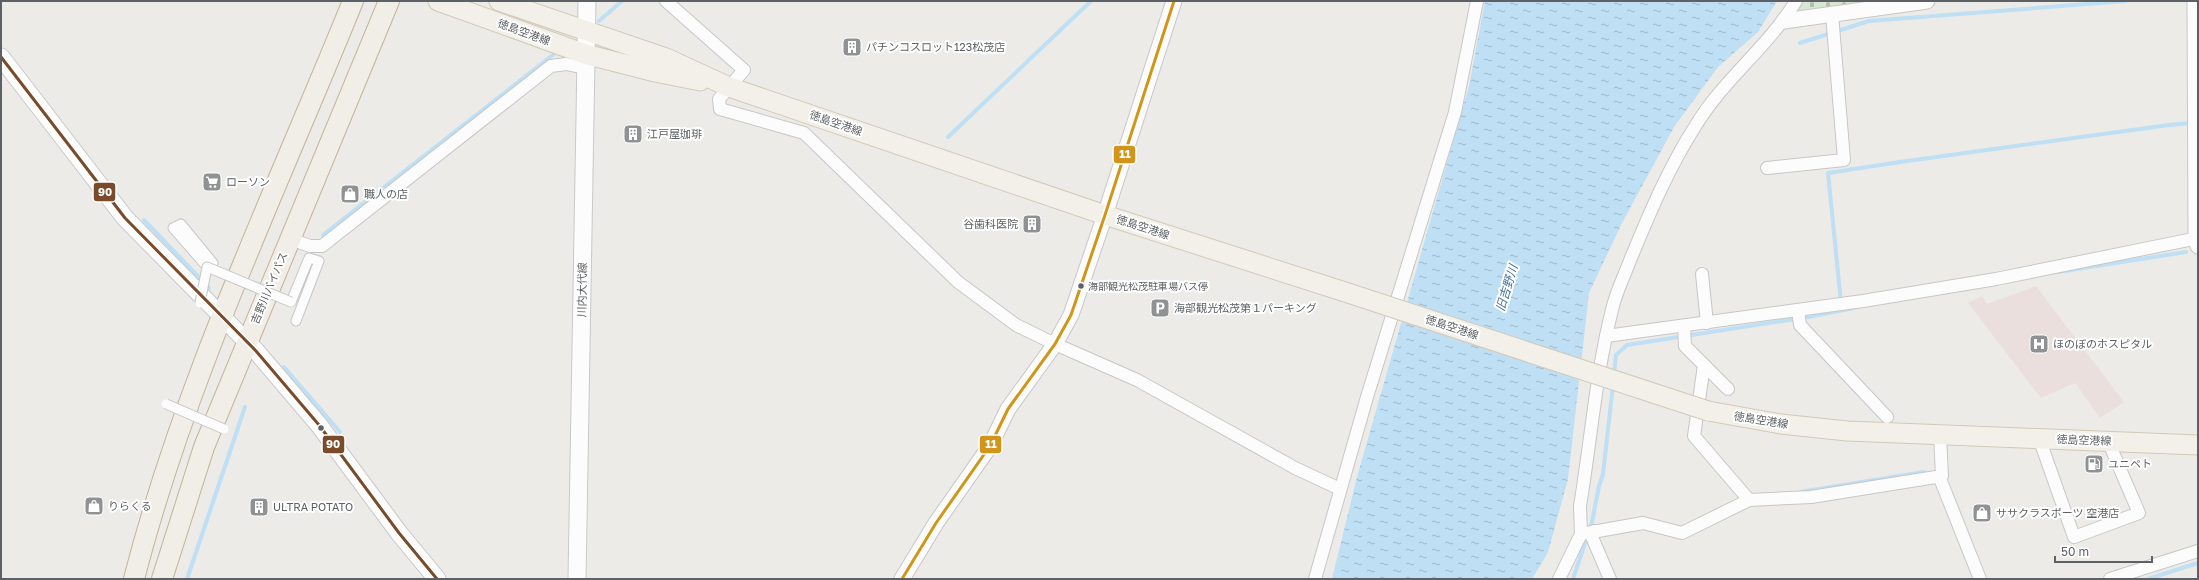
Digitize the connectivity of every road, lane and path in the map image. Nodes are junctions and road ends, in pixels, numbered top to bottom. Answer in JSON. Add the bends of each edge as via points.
{"nodes":[{"id":1,"x":353,"y":1,"type":"edge"},
{"id":2,"x":389,"y":1,"type":"edge"},
{"id":3,"x":438,"y":1,"type":"edge"},
{"id":4,"x":499,"y":1,"type":"edge"},
{"id":5,"x":587,"y":1,"type":"edge"},
{"id":6,"x":666,"y":1,"type":"edge"},
{"id":7,"x":1174,"y":1,"type":"edge"},
{"id":8,"x":1477,"y":1,"type":"edge"},
{"id":9,"x":1796,"y":1,"type":"edge"},
{"id":10,"x":1918,"y":1,"type":"edge"},
{"id":11,"x":1927,"y":1,"type":"edge"},
{"id":12,"x":2195,"y":1,"type":"edge"},
{"id":13,"x":1832,"y":14,"type":"junction"},
{"id":14,"x":1784,"y":21,"type":"junction"},
{"id":15,"x":586,"y":32,"type":"junction"},
{"id":16,"x":1,"y":57,"type":"edge"},
{"id":17,"x":585,"y":61,"type":"junction"},
{"id":18,"x":729,"y":86,"type":"junction"},
{"id":19,"x":1767,"y":168,"type":"dead end"},
{"id":20,"x":1105,"y":215,"type":"junction"},
{"id":21,"x":290,"y":239,"type":"junction"},
{"id":22,"x":2197,"y":240,"type":"edge"},
{"id":23,"x":1702,"y":274,"type":"dead end"},
{"id":24,"x":200,"y":303,"type":"dead end"},
{"id":25,"x":1798,"y":310,"type":"junction"},
{"id":26,"x":222,"y":318,"type":"junction"},
{"id":27,"x":296,"y":321,"type":"dead end"},
{"id":28,"x":1707,"y":323,"type":"junction"},
{"id":29,"x":1684,"y":326,"type":"junction"},
{"id":30,"x":1606,"y":336,"type":"junction"},
{"id":31,"x":246,"y":342,"type":"junction"},
{"id":32,"x":1055,"y":344,"type":"junction"},
{"id":33,"x":1704,"y":364,"type":"junction"},
{"id":34,"x":1728,"y":389,"type":"dead end"},
{"id":35,"x":166,"y":404,"type":"dead end"},
{"id":36,"x":1887,"y":417,"type":"dead end"},
{"id":37,"x":224,"y":429,"type":"dead end"},
{"id":38,"x":1940,"y":435,"type":"junction"},
{"id":39,"x":2039,"y":438,"type":"junction"},
{"id":40,"x":2108,"y":441,"type":"junction"},
{"id":41,"x":2198,"y":445,"type":"edge"},
{"id":42,"x":1939,"y":476,"type":"junction"},
{"id":43,"x":1340,"y":489,"type":"junction"},
{"id":44,"x":1749,"y":500,"type":"junction"},
{"id":45,"x":1594,"y":531,"type":"junction"},
{"id":46,"x":1581,"y":534,"type":"junction"},
{"id":47,"x":2198,"y":551,"type":"edge"},
{"id":48,"x":134,"y":579,"type":"edge"},
{"id":49,"x":162,"y":579,"type":"edge"},
{"id":50,"x":437,"y":579,"type":"edge"},
{"id":51,"x":577,"y":579,"type":"edge"},
{"id":52,"x":902,"y":579,"type":"edge"},
{"id":53,"x":1315,"y":579,"type":"edge"},
{"id":54,"x":1559,"y":579,"type":"edge"},
{"id":55,"x":1610,"y":579,"type":"edge"},
{"id":56,"x":1980,"y":579,"type":"edge"},
{"id":57,"x":2110,"y":579,"type":"edge"}],
"edges":[{"from":1,"to":26,"type":"highway"},
{"from":2,"to":21,"type":"highway","name":"吉野川バイパス"},
{"from":3,"to":17,"type":"main road","name":"徳島空港線"},
{"from":4,"to":15,"type":"main road","name":"徳島空港線"},
{"from":5,"to":15,"type":"main road","name":"川内大代線"},
{"from":6,"to":18,"type":"street","via":[[744,70]]},
{"from":7,"to":20,"type":"street"},
{"from":8,"to":43,"type":"street","via":[[1455,112]]},
{"from":9,"to":14,"type":"street"},
{"from":10,"to":11,"type":"street"},
{"from":10,"to":13,"type":"street"},
{"from":12,"to":22,"type":"street"},
{"from":13,"to":14,"type":"street"},
{"from":13,"to":19,"type":"street","via":[[1844,160]]},
{"from":14,"to":30,"type":"street","via":[[1723,89],[1696,124],[1666,176],[1613,304]]},
{"from":15,"to":17,"type":"main road","name":"川内大代線"},
{"from":15,"to":18,"type":"main road","name":"徳島空港線","via":[[666,58]]},
{"from":16,"to":26,"type":"main road","via":[[125,218]]},
{"from":17,"to":18,"type":"main road","name":"徳島空港線"},
{"from":17,"to":21,"type":"street","via":[[551,66],[322,246],[310,246]]},
{"from":17,"to":51,"type":"main road","name":"川内大代線"},
{"from":18,"to":20,"type":"main road","name":"徳島空港線"},
{"from":18,"to":32,"type":"street","via":[[719,99],[720,109],[804,133],[958,282],[1016,325]]},
{"from":20,"to":32,"type":"street","via":[[1071,315]]},
{"from":20,"to":38,"type":"main road","name":"徳島空港線","bridge":true,"via":[[1708,411],[1781,424]]},
{"from":21,"to":31,"type":"highway","name":"吉野川バイパス"},
{"from":22,"to":25,"type":"street","via":[[1996,279]]},
{"from":23,"to":28,"type":"street"},
{"from":24,"to":27,"type":"street","bridge":true,"via":[[210,265],[291,302],[309,258],[319,261]]},
{"from":25,"to":28,"type":"street"},
{"from":25,"to":36,"type":"street","via":[[1800,325]]},
{"from":26,"to":31,"type":"main road"},
{"from":26,"to":48,"type":"highway","via":[[180,430]]},
{"from":28,"to":29,"type":"street"},
{"from":29,"to":30,"type":"street"},
{"from":29,"to":33,"type":"street","via":[[1685,346]]},
{"from":30,"to":46,"type":"street","via":[[1580,506]]},
{"from":31,"to":49,"type":"highway","name":"吉野川バイパス","via":[[204,447]]},
{"from":31,"to":50,"type":"main road","via":[[318,425],[351,466],[398,533]]},
{"from":32,"to":43,"type":"street","via":[[1136,380],[1295,468]]},
{"from":32,"to":52,"type":"street","via":[[1008,409],[990,446],[936,522]]},
{"from":33,"to":34,"type":"street"},
{"from":33,"to":44,"type":"street","via":[[1694,436]]},
{"from":35,"to":37,"type":"street","bridge":true},
{"from":38,"to":39,"type":"main road","name":"徳島空港線"},
{"from":38,"to":42,"type":"street","via":[[1942,476]]},
{"from":39,"to":40,"type":"main road","name":"徳島空港線"},
{"from":39,"to":40,"type":"street","via":[[2074,537],[2138,513]]},
{"from":40,"to":41,"type":"main road","name":"徳島空港線"},
{"from":42,"to":44,"type":"street","via":[[1811,497]]},
{"from":42,"to":56,"type":"street"},
{"from":43,"to":53,"type":"street"},
{"from":44,"to":45,"type":"street","via":[[1682,533],[1643,523]]},
{"from":45,"to":46,"type":"street"},
{"from":45,"to":55,"type":"street","via":[[1592,537]]},
{"from":46,"to":54,"type":"street"},
{"from":47,"to":57,"type":"street"}]}
